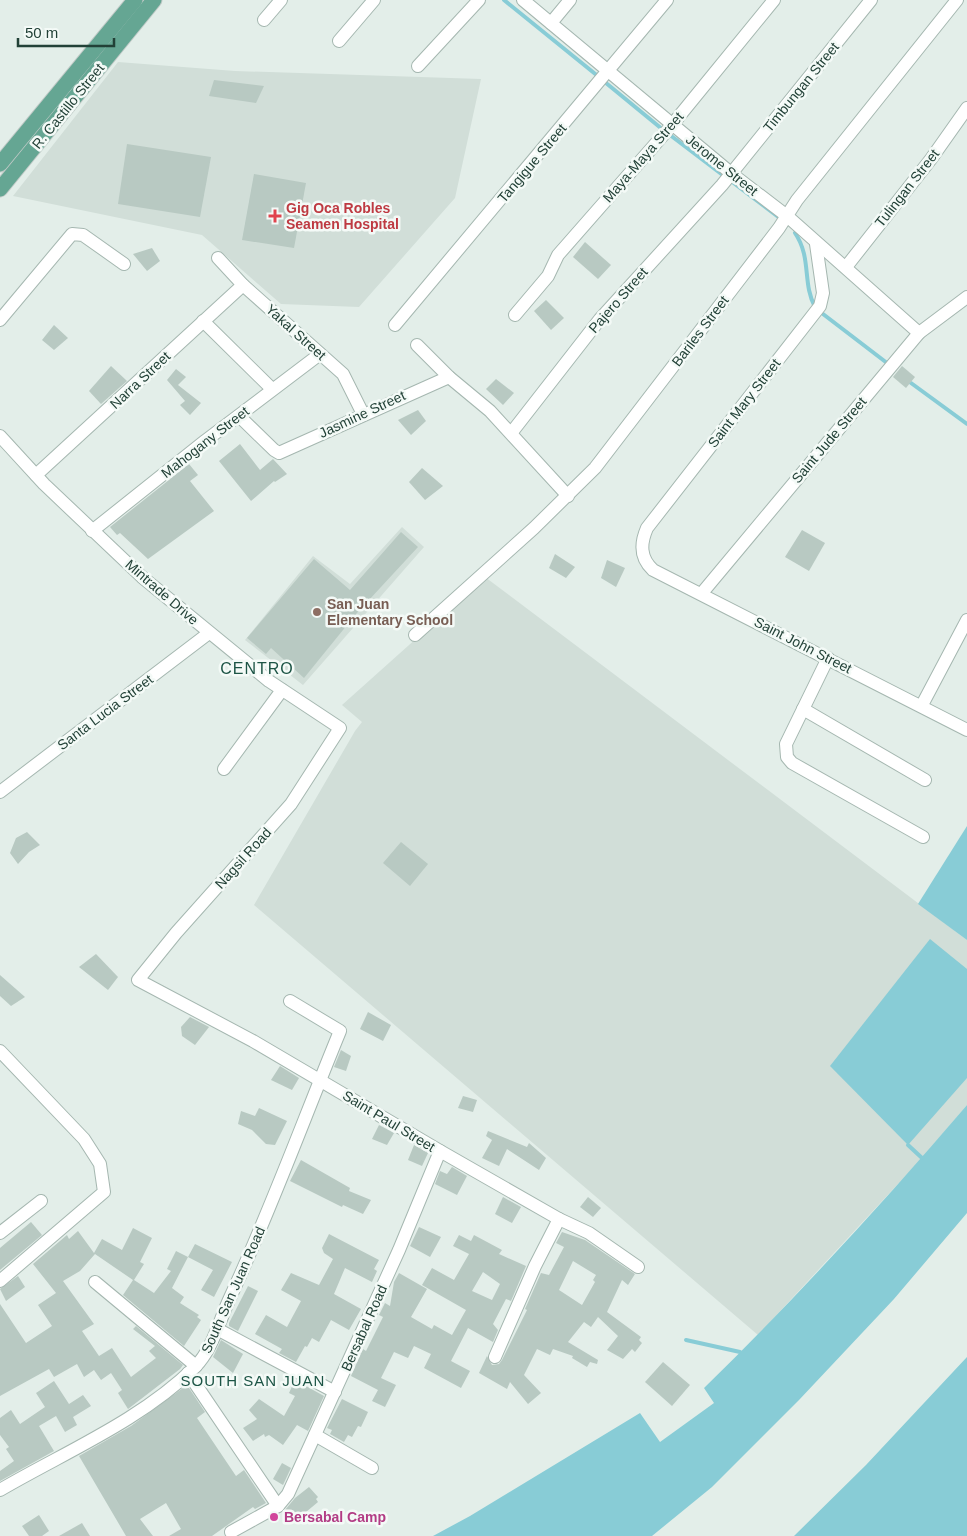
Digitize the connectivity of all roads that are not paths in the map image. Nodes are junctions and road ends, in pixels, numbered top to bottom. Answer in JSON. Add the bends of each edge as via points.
{"nodes":[{"id":1,"x":135,"y":0,"type":"edge"},
{"id":2,"x":154,"y":0,"type":"edge"},
{"id":3,"x":281,"y":0,"type":"edge"},
{"id":4,"x":374,"y":0,"type":"edge"},
{"id":5,"x":480,"y":0,"type":"edge"},
{"id":6,"x":523,"y":0,"type":"edge"},
{"id":7,"x":570,"y":0,"type":"edge"},
{"id":8,"x":667,"y":0,"type":"edge"},
{"id":9,"x":774,"y":0,"type":"edge"},
{"id":10,"x":871,"y":0,"type":"edge"},
{"id":11,"x":956,"y":0,"type":"edge"},
{"id":12,"x":264,"y":20,"type":"dead end"},
{"id":13,"x":551,"y":23,"type":"junction"},
{"id":14,"x":339,"y":40,"type":"dead end"},
{"id":15,"x":418,"y":66,"type":"dead end"},
{"id":16,"x":608,"y":71,"type":"junction"},
{"id":17,"x":967,"y":108,"type":"edge"},
{"id":18,"x":672,"y":125,"type":"junction"},
{"id":19,"x":0,"y":164,"type":"edge"},
{"id":20,"x":732,"y":174,"type":"junction"},
{"id":21,"x":0,"y":189,"type":"edge"},
{"id":22,"x":787,"y":216,"type":"junction"},
{"id":23,"x":816,"y":244,"type":"junction"},
{"id":24,"x":218,"y":258,"type":"dead end"},
{"id":25,"x":124,"y":264,"type":"dead end"},
{"id":26,"x":846,"y":267,"type":"junction"},
{"id":27,"x":243,"y":285,"type":"junction"},
{"id":28,"x":967,"y":296,"type":"edge"},
{"id":29,"x":515,"y":315,"type":"dead end"},
{"id":30,"x":0,"y":320,"type":"edge"},
{"id":31,"x":203,"y":321,"type":"junction"},
{"id":32,"x":395,"y":325,"type":"dead end"},
{"id":33,"x":919,"y":333,"type":"junction"},
{"id":34,"x":417,"y":345,"type":"dead end"},
{"id":35,"x":320,"y":354,"type":"junction"},
{"id":36,"x":449,"y":377,"type":"junction"},
{"id":37,"x":272,"y":389,"type":"junction"},
{"id":38,"x":363,"y":414,"type":"junction"},
{"id":39,"x":239,"y":416,"type":"junction"},
{"id":40,"x":512,"y":432,"type":"junction"},
{"id":41,"x":0,"y":436,"type":"edge"},
{"id":42,"x":36,"y":475,"type":"junction"},
{"id":43,"x":568,"y":496,"type":"junction"},
{"id":44,"x":92,"y":531,"type":"junction"},
{"id":45,"x":643,"y":556,"type":"joint"},
{"id":46,"x":702,"y":593,"type":"junction"},
{"id":47,"x":967,"y":620,"type":"edge"},
{"id":48,"x":210,"y":633,"type":"junction"},
{"id":49,"x":415,"y":635,"type":"dead end"},
{"id":50,"x":828,"y":658,"type":"junction"},
{"id":51,"x":282,"y":690,"type":"junction"},
{"id":52,"x":922,"y":705,"type":"junction"},
{"id":53,"x":803,"y":710,"type":"junction"},
{"id":54,"x":340,"y":728,"type":"joint"},
{"id":55,"x":967,"y":730,"type":"edge"},
{"id":56,"x":224,"y":769,"type":"dead end"},
{"id":57,"x":925,"y":780,"type":"dead end"},
{"id":58,"x":0,"y":792,"type":"edge"},
{"id":59,"x":923,"y":837,"type":"dead end"},
{"id":60,"x":138,"y":980,"type":"joint"},
{"id":61,"x":290,"y":1001,"type":"dead end"},
{"id":62,"x":0,"y":1051,"type":"edge"},
{"id":63,"x":320,"y":1080,"type":"junction"},
{"id":64,"x":440,"y":1151,"type":"junction"},
{"id":65,"x":41,"y":1201,"type":"dead end"},
{"id":66,"x":559,"y":1219,"type":"junction"},
{"id":67,"x":0,"y":1233,"type":"edge"},
{"id":68,"x":638,"y":1268,"type":"dead end"},
{"id":69,"x":0,"y":1281,"type":"edge"},
{"id":70,"x":95,"y":1282,"type":"dead end"},
{"id":71,"x":216,"y":1329,"type":"junction"},
{"id":72,"x":495,"y":1356,"type":"dead end"},
{"id":73,"x":192,"y":1369,"type":"junction"},
{"id":74,"x":335,"y":1392,"type":"junction"},
{"id":75,"x":315,"y":1435,"type":"junction"},
{"id":76,"x":372,"y":1468,"type":"dead end"},
{"id":77,"x":0,"y":1490,"type":"edge"},
{"id":78,"x":278,"y":1506,"type":"junction"},
{"id":79,"x":231,"y":1532,"type":"dead end"}],
"edges":[{"from":1,"to":19,"type":"main road","name":"R. Castillo Street"},
{"from":2,"to":21,"type":"main road","name":"R. Castillo Street"},
{"from":3,"to":12,"type":"street"},
{"from":4,"to":14,"type":"street"},
{"from":5,"to":15,"type":"street"},
{"from":6,"to":13,"type":"street","name":"Jerome Street"},
{"from":7,"to":13,"type":"street"},
{"from":8,"to":16,"type":"street","name":"Tangigue Street"},
{"from":9,"to":18,"type":"street","name":"Maya-Maya Street"},
{"from":10,"to":20,"type":"street","name":"Timbungan Street"},
{"from":11,"to":22,"type":"street","name":"Bariles Street"},
{"from":13,"to":16,"type":"street","name":"Jerome Street"},
{"from":16,"to":18,"type":"street","name":"Jerome Street"},
{"from":16,"to":32,"type":"street","name":"Tangigue Street"},
{"from":17,"to":26,"type":"street","name":"Tulingan Street"},
{"from":18,"to":20,"type":"street","name":"Jerome Street"},
{"from":18,"to":29,"type":"street","name":"Maya-Maya Street","via":[[558,255],[548,276]]},
{"from":20,"to":22,"type":"street","name":"Jerome Street"},
{"from":20,"to":40,"type":"street","name":"Pajero Street","via":[[600,319]]},
{"from":22,"to":23,"type":"street","name":"Jerome Street"},
{"from":22,"to":43,"type":"street","name":"Bariles Street","via":[[595,468]]},
{"from":23,"to":26,"type":"street","name":"Jerome Street"},
{"from":23,"to":45,"type":"street","name":"Saint Mary Street","via":[[823,293],[820,306],[647,528],[642,545]]},
{"from":24,"to":27,"type":"street","name":"Yakal Street"},
{"from":25,"to":30,"type":"street","via":[[83,235],[72,234]]},
{"from":26,"to":33,"type":"street","name":"Jerome Street"},
{"from":27,"to":31,"type":"street","name":"Narra Street"},
{"from":27,"to":35,"type":"street","name":"Yakal Street"},
{"from":28,"to":33,"type":"street","name":"Saint Jude Street"},
{"from":31,"to":37,"type":"street"},
{"from":31,"to":42,"type":"street","name":"Narra Street"},
{"from":33,"to":46,"type":"street","name":"Saint Jude Street"},
{"from":34,"to":36,"type":"street"},
{"from":35,"to":37,"type":"street","name":"Mahogany Street"},
{"from":35,"to":38,"type":"street","name":"Yakal Street","via":[[343,374]]},
{"from":36,"to":38,"type":"street","name":"Jasmine Street"},
{"from":36,"to":40,"type":"street"},
{"from":37,"to":39,"type":"street","name":"Mahogany Street"},
{"from":38,"to":39,"type":"street","name":"Jasmine Street","via":[[285,452],[276,452]]},
{"from":39,"to":44,"type":"street","name":"Mahogany Street"},
{"from":40,"to":43,"type":"street"},
{"from":41,"to":42,"type":"street","name":"Mintrade Drive"},
{"from":42,"to":44,"type":"street","name":"Mintrade Drive"},
{"from":43,"to":49,"type":"street","name":"Bariles Street"},
{"from":44,"to":48,"type":"street","name":"Mintrade Drive"},
{"from":45,"to":46,"type":"street","name":"Saint John Street","via":[[653,570]]},
{"from":46,"to":50,"type":"street","name":"Saint John Street"},
{"from":47,"to":52,"type":"street"},
{"from":48,"to":51,"type":"street","name":"Mintrade Drive"},
{"from":48,"to":58,"type":"street","name":"Santa Lucia Street"},
{"from":50,"to":52,"type":"street","name":"Saint John Street"},
{"from":50,"to":53,"type":"street"},
{"from":51,"to":54,"type":"street","name":"Mintrade Drive"},
{"from":51,"to":56,"type":"street"},
{"from":52,"to":55,"type":"street","name":"Saint John Street"},
{"from":53,"to":57,"type":"street"},
{"from":53,"to":59,"type":"street","via":[[786,744],[787,756],[792,762]]},
{"from":54,"to":60,"type":"street","name":"Nagsil Road","via":[[291,804]]},
{"from":60,"to":63,"type":"street","name":"Saint Paul Street"},
{"from":61,"to":63,"type":"street","name":"South San Juan Road","via":[[340,1031]]},
{"from":62,"to":69,"type":"street","via":[[84,1139],[100,1164],[104,1192]]},
{"from":63,"to":64,"type":"street","name":"Saint Paul Street"},
{"from":63,"to":71,"type":"street","name":"South San Juan Road","via":[[260,1232]]},
{"from":64,"to":66,"type":"street","name":"Saint Paul Street"},
{"from":64,"to":74,"type":"street","name":"Bersabal Road","via":[[400,1250]]},
{"from":65,"to":67,"type":"street"},
{"from":66,"to":68,"type":"street","name":"Saint Paul Street","via":[[589,1233]]},
{"from":66,"to":72,"type":"street"},
{"from":70,"to":73,"type":"street"},
{"from":71,"to":73,"type":"street","name":"South San Juan Road","via":[[204,1355]]},
{"from":71,"to":74,"type":"street"},
{"from":73,"to":77,"type":"street","name":"South San Juan Road","via":[[152,1402]]},
{"from":73,"to":78,"type":"street"},
{"from":74,"to":75,"type":"street","name":"Bersabal Road"},
{"from":75,"to":76,"type":"street"},
{"from":75,"to":78,"type":"street","name":"Bersabal Road","via":[[288,1494]]},
{"from":78,"to":79,"type":"street","name":"Bersabal Road"}]}
